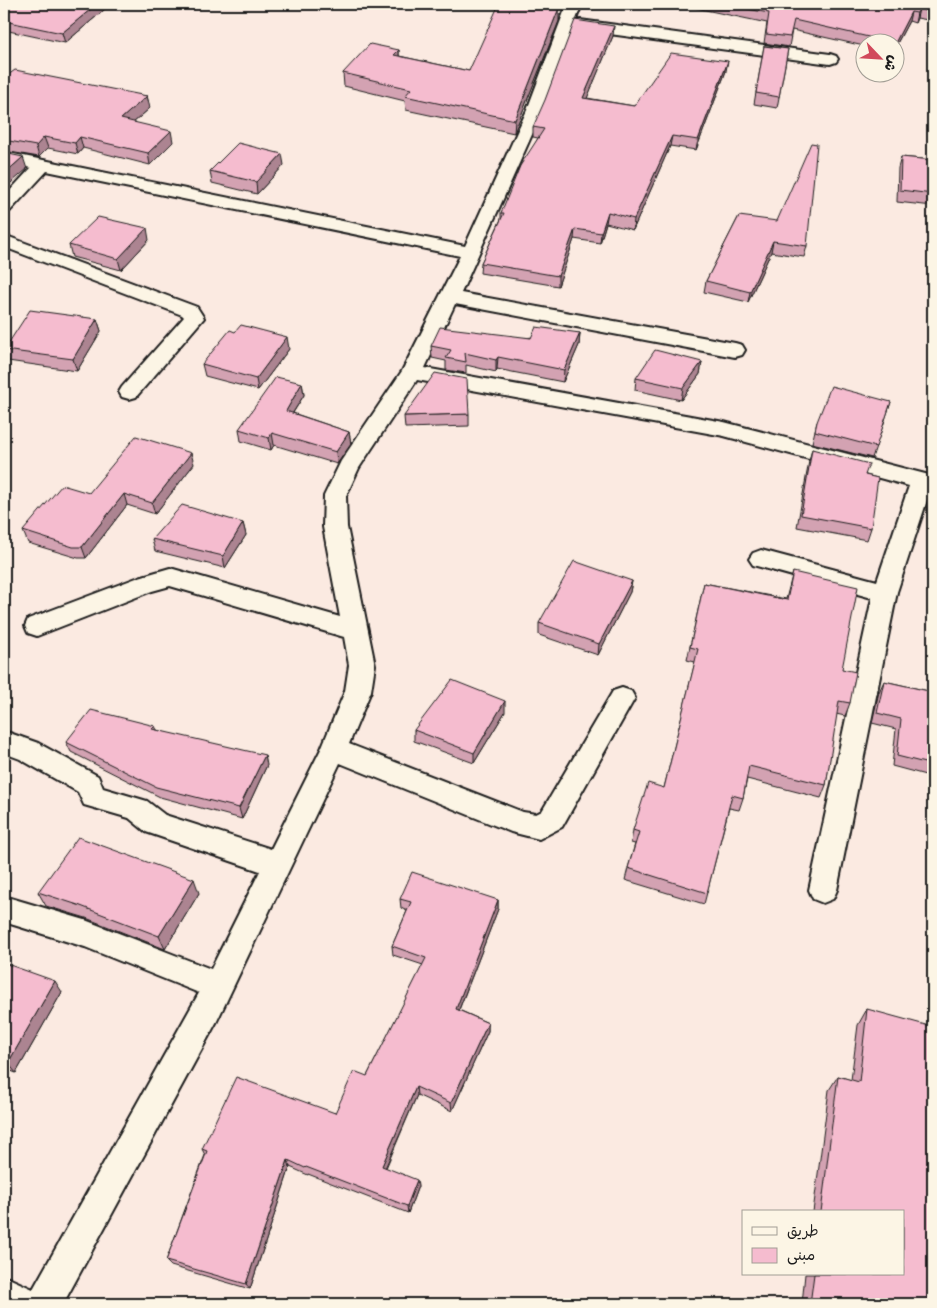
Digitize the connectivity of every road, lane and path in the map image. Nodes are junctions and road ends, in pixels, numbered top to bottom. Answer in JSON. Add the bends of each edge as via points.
{"nodes":[{"id":1,"x":574,"y":4,"type":"edge"},
{"id":2,"x":567,"y":23,"type":"junction"},
{"id":3,"x":830,"y":59,"type":"dead end"},
{"id":4,"x":4,"y":156,"type":"edge"},
{"id":5,"x":43,"y":165,"type":"junction"},
{"id":6,"x":4,"y":207,"type":"edge"},
{"id":7,"x":4,"y":241,"type":"edge"},
{"id":8,"x":471,"y":253,"type":"junction"},
{"id":9,"x":449,"y":297,"type":"junction"},
{"id":10,"x":736,"y":350,"type":"dead end"},
{"id":11,"x":412,"y":372,"type":"junction"},
{"id":12,"x":129,"y":392,"type":"dead end"},
{"id":13,"x":928,"y":482,"type":"edge"},
{"id":14,"x":761,"y":560,"type":"dead end"},
{"id":15,"x":886,"y":592,"type":"junction"},
{"id":16,"x":37,"y":626,"type":"dead end"},
{"id":17,"x":355,"y":631,"type":"junction"},
{"id":18,"x":622,"y":698,"type":"dead end"},
{"id":19,"x":4,"y":742,"type":"edge"},
{"id":20,"x":334,"y":749,"type":"junction"},
{"id":21,"x":278,"y":864,"type":"junction"},
{"id":22,"x":823,"y":890,"type":"dead end"},
{"id":23,"x":4,"y":909,"type":"edge"},
{"id":24,"x":218,"y":986,"type":"junction"},
{"id":25,"x":4,"y":1293,"type":"edge"},
{"id":26,"x":25,"y":1304,"type":"edge"},
{"id":27,"x":44,"y":1304,"type":"edge"}],
"edges":[{"from":1,"to":2,"type":"street"},
{"from":2,"to":3,"type":"street"},
{"from":2,"to":8,"type":"street","via":[[536,110]]},
{"from":4,"to":5,"type":"street"},
{"from":5,"to":6,"type":"street"},
{"from":5,"to":8,"type":"street"},
{"from":7,"to":12,"type":"street","via":[[190,311],[194,318]]},
{"from":8,"to":9,"type":"street"},
{"from":9,"to":10,"type":"street"},
{"from":9,"to":11,"type":"street"},
{"from":11,"to":13,"type":"street","via":[[724,429]]},
{"from":11,"to":17,"type":"street","via":[[349,466],[335,496],[335,527]]},
{"from":13,"to":15,"type":"street"},
{"from":14,"to":15,"type":"street"},
{"from":15,"to":22,"type":"street"},
{"from":16,"to":17,"type":"street","via":[[170,576]]},
{"from":17,"to":20,"type":"street","via":[[362,666],[358,691]]},
{"from":18,"to":20,"type":"street","via":[[552,819],[538,827],[521,824]]},
{"from":19,"to":21,"type":"street","via":[[29,751],[88,784],[94,797],[137,809],[156,824]]},
{"from":20,"to":21,"type":"street"},
{"from":21,"to":24,"type":"street"},
{"from":23,"to":24,"type":"street","via":[[100,939]]},
{"from":24,"to":27,"type":"street"},
{"from":25,"to":26,"type":"street"}]}
